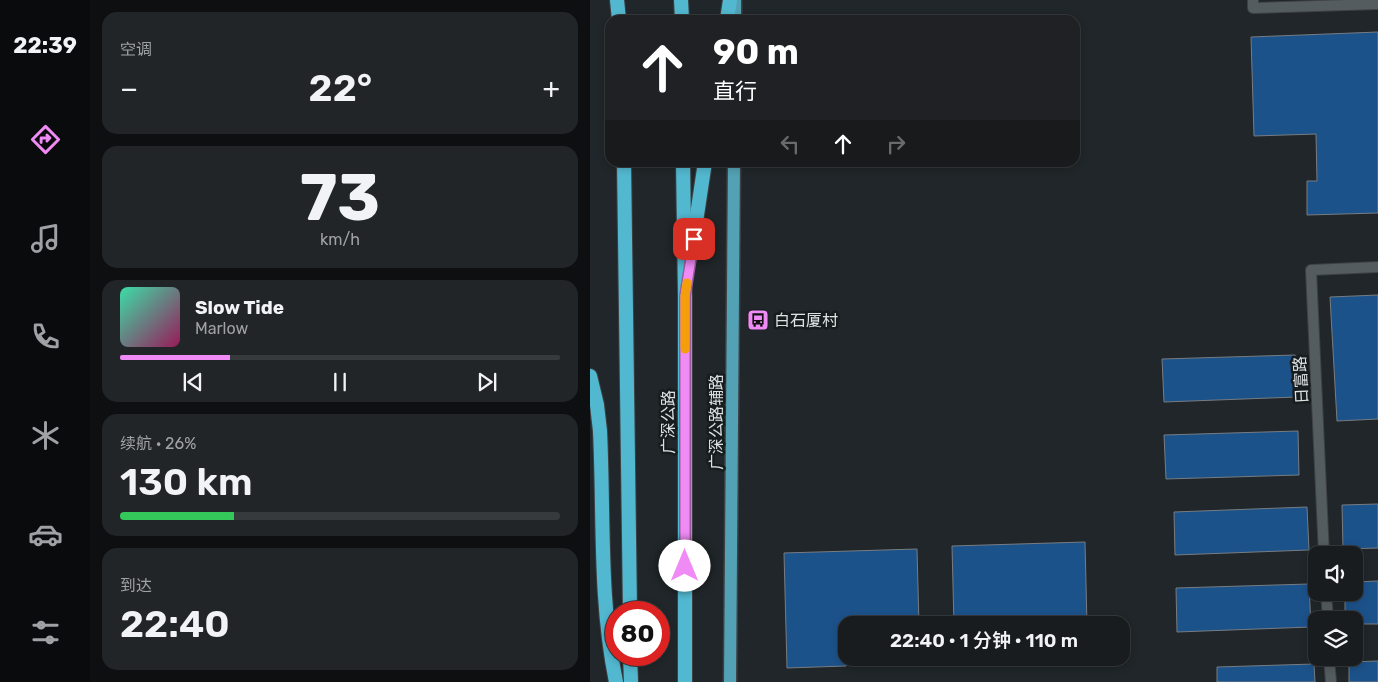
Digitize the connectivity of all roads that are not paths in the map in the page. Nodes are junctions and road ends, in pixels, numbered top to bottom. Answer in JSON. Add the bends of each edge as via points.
{"nodes":[{"id":1,"x":617,"y":0,"type":"edge"},
{"id":2,"x":624,"y":0,"type":"edge"},
{"id":3,"x":681,"y":0,"type":"edge"},
{"id":4,"x":730,"y":0,"type":"edge"},
{"id":5,"x":735,"y":0,"type":"edge"},
{"id":6,"x":1253,"y":0,"type":"edge"},
{"id":7,"x":1378,"y":4,"type":"edge"},
{"id":8,"x":618,"y":15,"type":"edge"},
{"id":9,"x":624,"y":15,"type":"edge"},
{"id":10,"x":682,"y":15,"type":"edge"},
{"id":11,"x":728,"y":15,"type":"edge"},
{"id":12,"x":735,"y":15,"type":"edge"},
{"id":13,"x":624,"y":167,"type":"edge"},
{"id":14,"x":684,"y":167,"type":"edge"},
{"id":15,"x":705,"y":167,"type":"edge"},
{"id":16,"x":734,"y":167,"type":"edge"},
{"id":17,"x":1378,"y":267,"type":"edge"},
{"id":18,"x":685,"y":296,"type":"junction"},
{"id":19,"x":590,"y":376,"type":"edge"},
{"id":20,"x":1324,"y":546,"type":"edge"},
{"id":21,"x":630,"y":601,"type":"edge"},
{"id":22,"x":630,"y":666,"type":"edge"},
{"id":23,"x":1329,"y":666,"type":"edge"},
{"id":24,"x":616,"y":682,"type":"edge"},
{"id":25,"x":631,"y":682,"type":"edge"},
{"id":26,"x":685,"y":682,"type":"edge"},
{"id":27,"x":730,"y":682,"type":"edge"},
{"id":28,"x":1330,"y":682,"type":"edge"}],
"edges":[{"from":1,"to":8,"type":"highway"},
{"from":2,"to":9,"type":"highway"},
{"from":3,"to":10,"type":"highway"},
{"from":4,"to":11,"type":"highway"},
{"from":5,"to":12,"type":"main road"},
{"from":6,"to":7,"type":"lane","via":[[1253,8]]},
{"from":13,"to":21,"type":"highway"},
{"from":14,"to":18,"type":"highway","name":"广深公路"},
{"from":15,"to":18,"type":"highway"},
{"from":16,"to":27,"type":"main road","name":"广深公路辅路"},
{"from":17,"to":20,"type":"lane","name":"日富路","via":[[1311,270]]},
{"from":18,"to":26,"type":"highway","name":"广深公路"},
{"from":19,"to":24,"type":"highway","via":[[600,431],[606,607]]},
{"from":22,"to":25,"type":"highway"},
{"from":23,"to":28,"type":"lane"}]}
